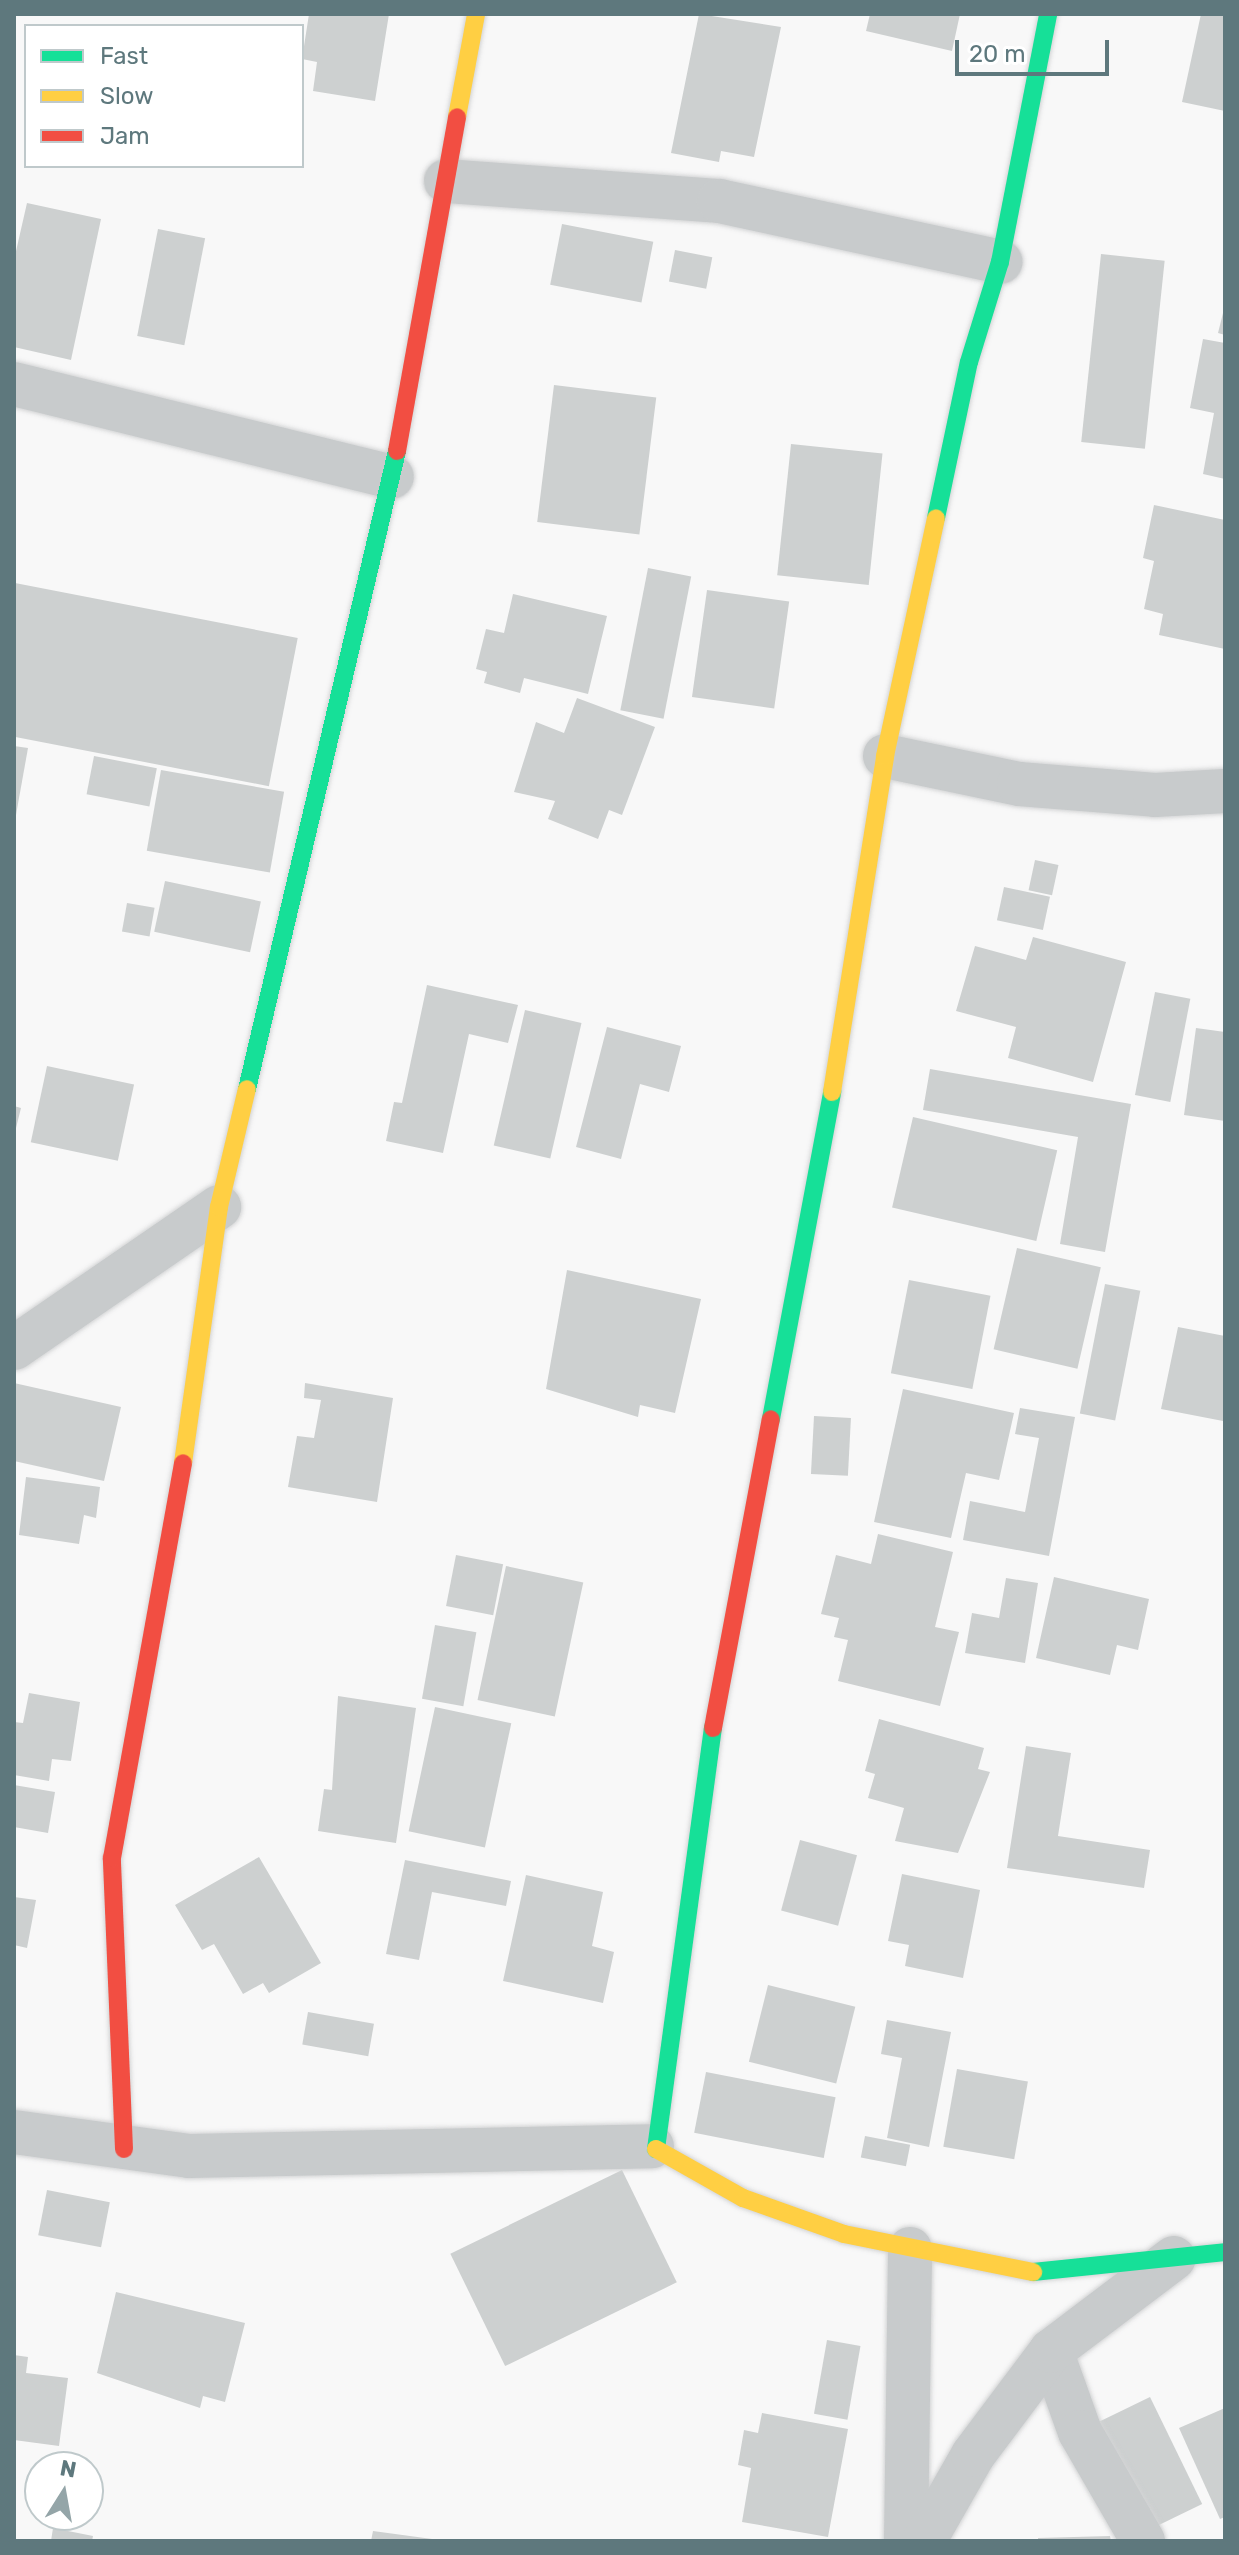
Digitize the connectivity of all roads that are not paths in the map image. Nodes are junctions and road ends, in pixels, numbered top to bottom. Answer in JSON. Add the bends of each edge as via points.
{"nodes":[{"id":1,"x":476,"y":14,"type":"edge"},
{"id":2,"x":1048,"y":14,"type":"edge"},
{"id":3,"x":446,"y":181,"type":"junction"},
{"id":4,"x":1000,"y":262,"type":"junction"},
{"id":5,"x":14,"y":384,"type":"edge"},
{"id":6,"x":392,"y":477,"type":"junction"},
{"id":7,"x":885,"y":756,"type":"junction"},
{"id":8,"x":1225,"y":791,"type":"edge"},
{"id":9,"x":219,"y":1207,"type":"junction"},
{"id":10,"x":14,"y":1348,"type":"edge"},
{"id":11,"x":14,"y":2132,"type":"edge"},
{"id":12,"x":652,"y":2146,"type":"junction"},
{"id":13,"x":124,"y":2149,"type":"junction"},
{"id":14,"x":910,"y":2249,"type":"junction"},
{"id":15,"x":1225,"y":2252,"type":"edge"},
{"id":16,"x":1174,"y":2258,"type":"junction"},
{"id":17,"x":1051,"y":2351,"type":"junction"},
{"id":18,"x":906,"y":2541,"type":"edge"},
{"id":19,"x":924,"y":2541,"type":"edge"},
{"id":20,"x":1143,"y":2541,"type":"edge"}],
"edges":[{"from":1,"to":3,"type":"street"},
{"from":2,"to":4,"type":"street"},
{"from":3,"to":4,"type":"street","via":[[719,201]]},
{"from":3,"to":6,"type":"street"},
{"from":4,"to":7,"type":"street","via":[[969,362]]},
{"from":5,"to":6,"type":"street"},
{"from":6,"to":9,"type":"street"},
{"from":7,"to":8,"type":"street","via":[[1019,784],[1155,795]]},
{"from":7,"to":12,"type":"street","via":[[845,1025],[694,1831]]},
{"from":9,"to":10,"type":"street"},
{"from":9,"to":13,"type":"street","via":[[176,1512],[112,1858]]},
{"from":11,"to":13,"type":"street"},
{"from":12,"to":13,"type":"street","via":[[373,2156]]},
{"from":12,"to":14,"type":"street","via":[[743,2198]]},
{"from":14,"to":16,"type":"street","via":[[1040,2273]]},
{"from":14,"to":18,"type":"street"},
{"from":15,"to":16,"type":"street"},
{"from":16,"to":17,"type":"street"},
{"from":17,"to":19,"type":"street","via":[[973,2455]]},
{"from":17,"to":20,"type":"street","via":[[1080,2432]]}]}
